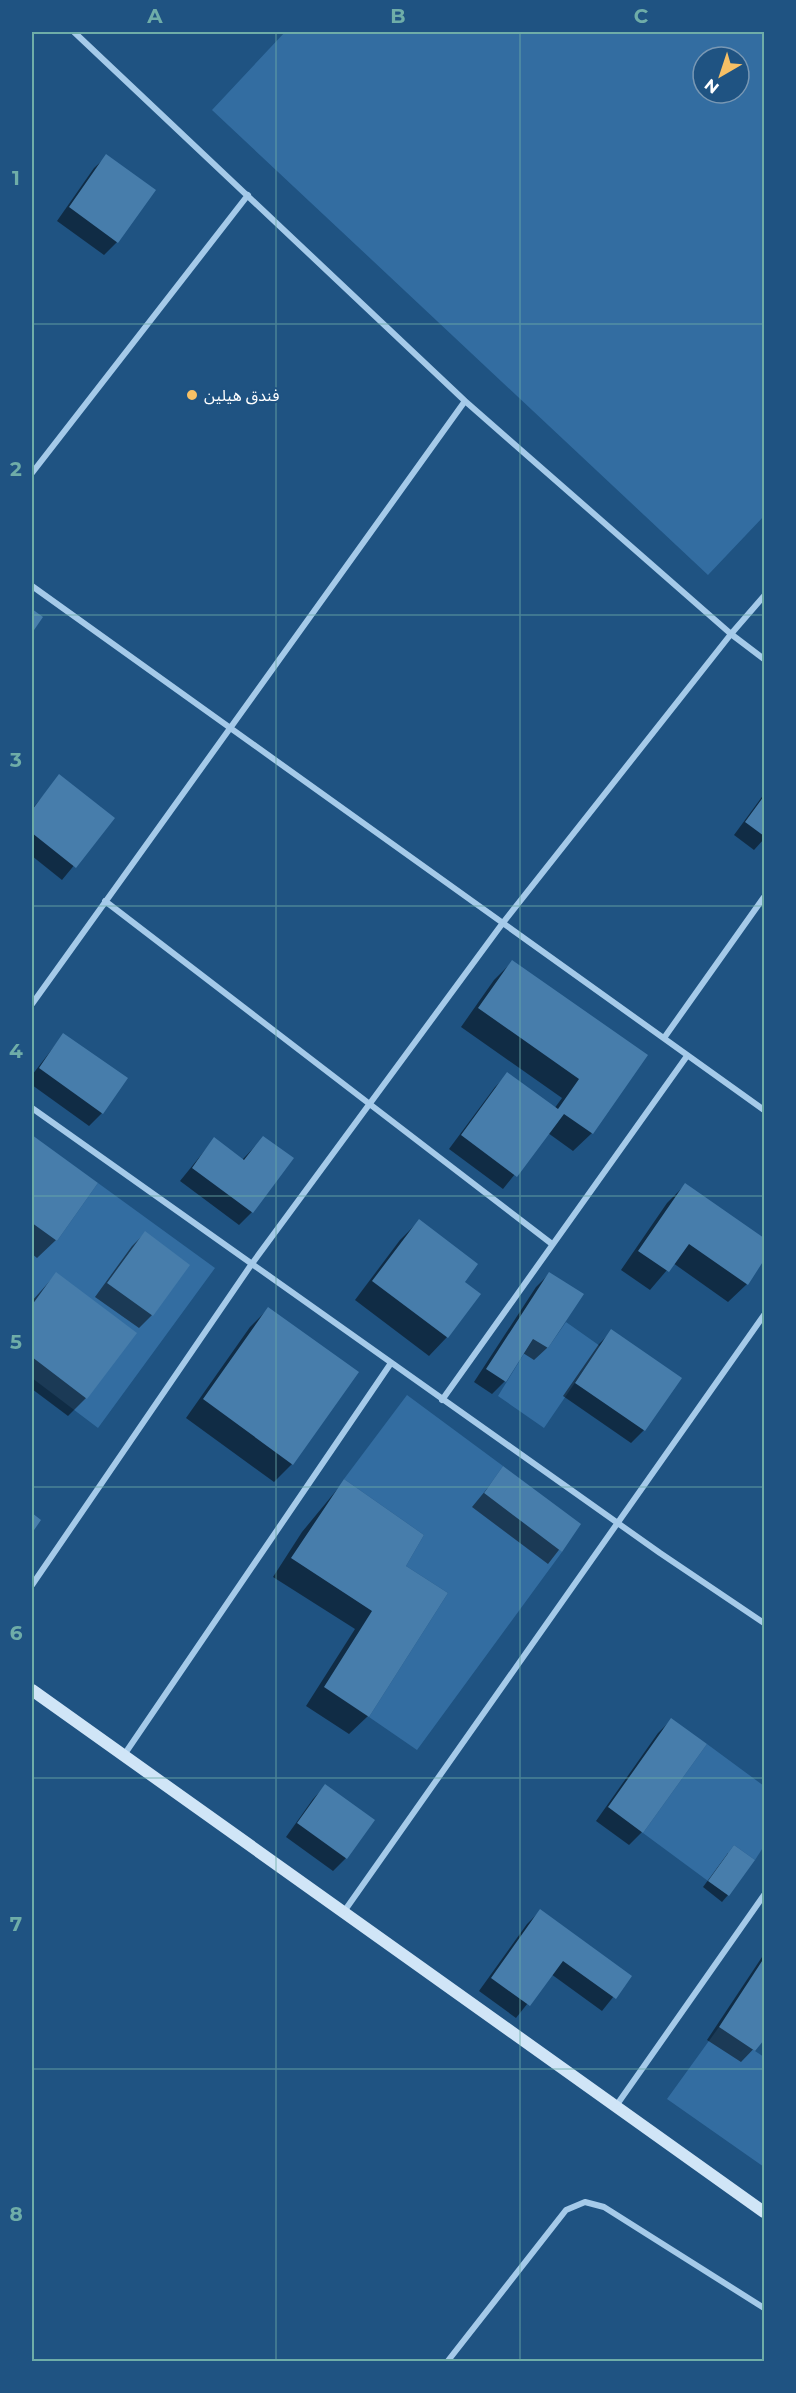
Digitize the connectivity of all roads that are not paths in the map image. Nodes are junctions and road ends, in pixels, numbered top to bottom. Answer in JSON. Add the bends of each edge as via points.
{"nodes":[{"id":1,"x":74,"y":32,"type":"edge"},
{"id":2,"x":248,"y":195,"type":"junction"},
{"id":3,"x":465,"y":401,"type":"junction"},
{"id":4,"x":32,"y":473,"type":"edge"},
{"id":5,"x":32,"y":586,"type":"edge"},
{"id":6,"x":765,"y":597,"type":"edge"},
{"id":7,"x":731,"y":634,"type":"junction"},
{"id":8,"x":765,"y":659,"type":"edge"},
{"id":9,"x":230,"y":726,"type":"junction"},
{"id":10,"x":765,"y":897,"type":"edge"},
{"id":11,"x":105,"y":901,"type":"junction"},
{"id":12,"x":502,"y":924,"type":"junction"},
{"id":13,"x":32,"y":1004,"type":"edge"},
{"id":14,"x":664,"y":1038,"type":"junction"},
{"id":15,"x":687,"y":1056,"type":"junction"},
{"id":16,"x":372,"y":1104,"type":"junction"},
{"id":17,"x":32,"y":1108,"type":"edge"},
{"id":18,"x":765,"y":1110,"type":"edge"},
{"id":19,"x":552,"y":1244,"type":"junction"},
{"id":20,"x":251,"y":1265,"type":"junction"},
{"id":21,"x":765,"y":1315,"type":"edge"},
{"id":22,"x":391,"y":1364,"type":"junction"},
{"id":23,"x":442,"y":1400,"type":"junction"},
{"id":24,"x":619,"y":1524,"type":"junction"},
{"id":25,"x":32,"y":1585,"type":"edge"},
{"id":26,"x":765,"y":1623,"type":"edge"},
{"id":27,"x":32,"y":1690,"type":"edge"},
{"id":28,"x":124,"y":1755,"type":"junction"},
{"id":29,"x":765,"y":1895,"type":"edge"},
{"id":30,"x":343,"y":1913,"type":"junction"},
{"id":31,"x":616,"y":2106,"type":"junction"},
{"id":32,"x":765,"y":2211,"type":"edge"},
{"id":33,"x":765,"y":2308,"type":"edge"},
{"id":34,"x":447,"y":2361,"type":"edge"}],
"edges":[{"from":1,"to":2,"type":"street"},
{"from":2,"to":3,"type":"street"},
{"from":2,"to":4,"type":"street"},
{"from":3,"to":7,"type":"street"},
{"from":3,"to":9,"type":"street"},
{"from":5,"to":9,"type":"street"},
{"from":6,"to":7,"type":"street"},
{"from":7,"to":8,"type":"street"},
{"from":7,"to":12,"type":"street"},
{"from":9,"to":11,"type":"street"},
{"from":9,"to":12,"type":"street"},
{"from":10,"to":14,"type":"street"},
{"from":11,"to":13,"type":"street"},
{"from":11,"to":16,"type":"street"},
{"from":12,"to":14,"type":"street"},
{"from":12,"to":16,"type":"street"},
{"from":14,"to":15,"type":"street"},
{"from":15,"to":18,"type":"street"},
{"from":15,"to":19,"type":"street"},
{"from":16,"to":19,"type":"street"},
{"from":16,"to":20,"type":"street"},
{"from":17,"to":20,"type":"street"},
{"from":19,"to":23,"type":"street"},
{"from":20,"to":22,"type":"street"},
{"from":20,"to":25,"type":"street"},
{"from":21,"to":24,"type":"street"},
{"from":22,"to":23,"type":"street"},
{"from":22,"to":28,"type":"street"},
{"from":23,"to":24,"type":"street"},
{"from":24,"to":26,"type":"street"},
{"from":24,"to":30,"type":"street"},
{"from":27,"to":28,"type":"main road"},
{"from":28,"to":30,"type":"main road"},
{"from":29,"to":31,"type":"street"},
{"from":30,"to":31,"type":"main road"},
{"from":31,"to":32,"type":"main road"},
{"from":33,"to":34,"type":"street","via":[[604,2207],[585,2202],[566,2210]]}]}
